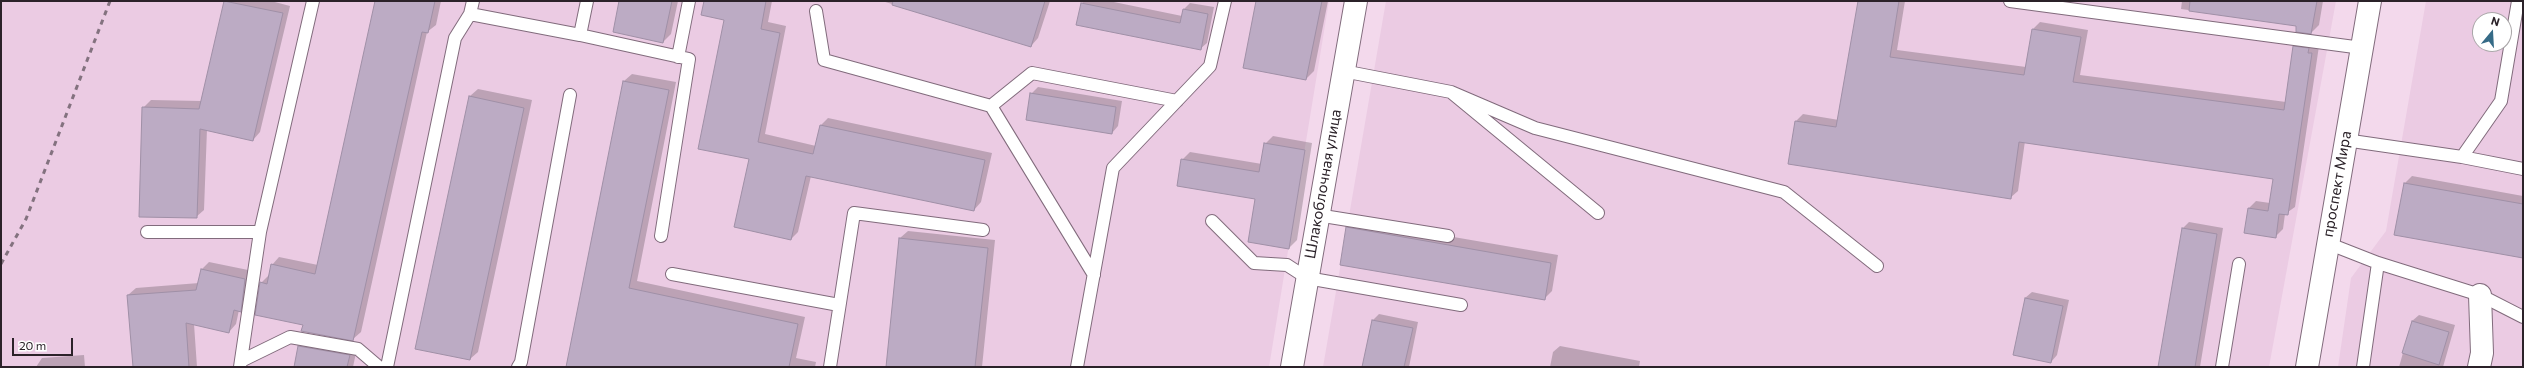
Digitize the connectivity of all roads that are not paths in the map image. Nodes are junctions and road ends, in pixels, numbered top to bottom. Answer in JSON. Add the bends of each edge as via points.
{"nodes":[{"id":1,"x":313,"y":1,"type":"edge"},
{"id":2,"x":473,"y":1,"type":"edge"},
{"id":3,"x":587,"y":1,"type":"edge"},
{"id":4,"x":689,"y":1,"type":"edge"},
{"id":5,"x":1225,"y":1,"type":"edge"},
{"id":6,"x":1356,"y":1,"type":"edge"},
{"id":7,"x":2010,"y":1,"type":"edge"},
{"id":8,"x":2370,"y":1,"type":"edge"},
{"id":9,"x":2518,"y":1,"type":"edge"},
{"id":10,"x":816,"y":11,"type":"dead end"},
{"id":11,"x":470,"y":14,"type":"junction"},
{"id":12,"x":580,"y":35,"type":"junction"},
{"id":13,"x":2362,"y":48,"type":"junction"},
{"id":14,"x":678,"y":57,"type":"junction"},
{"id":15,"x":1344,"y":71,"type":"junction"},
{"id":16,"x":1451,"y":92,"type":"junction"},
{"id":17,"x":570,"y":95,"type":"dead end"},
{"id":18,"x":1177,"y":101,"type":"junction"},
{"id":19,"x":991,"y":106,"type":"junction"},
{"id":20,"x":2345,"y":140,"type":"junction"},
{"id":21,"x":2462,"y":157,"type":"junction"},
{"id":22,"x":2523,"y":169,"type":"edge"},
{"id":23,"x":1598,"y":213,"type":"dead end"},
{"id":24,"x":1317,"y":215,"type":"junction"},
{"id":25,"x":1212,"y":220,"type":"dead end"},
{"id":26,"x":983,"y":230,"type":"dead end"},
{"id":27,"x":147,"y":232,"type":"dead end"},
{"id":28,"x":260,"y":232,"type":"junction"},
{"id":29,"x":661,"y":236,"type":"dead end"},
{"id":30,"x":1448,"y":236,"type":"dead end"},
{"id":31,"x":2326,"y":243,"type":"junction"},
{"id":32,"x":2378,"y":263,"type":"junction"},
{"id":33,"x":2239,"y":264,"type":"dead end"},
{"id":34,"x":1877,"y":266,"type":"dead end"},
{"id":35,"x":672,"y":274,"type":"dead end"},
{"id":36,"x":1094,"y":274,"type":"junction"},
{"id":37,"x":1307,"y":278,"type":"junction"},
{"id":38,"x":2480,"y":295,"type":"junction"},
{"id":39,"x":839,"y":305,"type":"junction"},
{"id":40,"x":1461,"y":305,"type":"dead end"},
{"id":41,"x":2523,"y":317,"type":"edge"},
{"id":42,"x":240,"y":364,"type":"edge"},
{"id":43,"x":380,"y":367,"type":"edge"},
{"id":44,"x":387,"y":367,"type":"edge"},
{"id":45,"x":518,"y":367,"type":"edge"},
{"id":46,"x":830,"y":367,"type":"edge"},
{"id":47,"x":1077,"y":367,"type":"edge"},
{"id":48,"x":1292,"y":367,"type":"edge"},
{"id":49,"x":2222,"y":367,"type":"edge"},
{"id":50,"x":2306,"y":367,"type":"edge"},
{"id":51,"x":2363,"y":367,"type":"edge"},
{"id":52,"x":2479,"y":367,"type":"edge"}],
"edges":[{"from":1,"to":28,"type":"lane"},
{"from":2,"to":11,"type":"lane"},
{"from":3,"to":12,"type":"lane"},
{"from":4,"to":14,"type":"lane"},
{"from":5,"to":18,"type":"lane","via":[[1210,66]]},
{"from":6,"to":15,"type":"street","name":"Шлакоблочная улица"},
{"from":7,"to":13,"type":"lane"},
{"from":8,"to":13,"type":"street","name":"проспект Мира"},
{"from":9,"to":21,"type":"lane","via":[[2501,101]]},
{"from":10,"to":19,"type":"lane","via":[[824,60]]},
{"from":11,"to":12,"type":"lane"},
{"from":11,"to":44,"type":"lane","via":[[455,38]]},
{"from":12,"to":14,"type":"lane"},
{"from":13,"to":20,"type":"street","name":"проспект Мира"},
{"from":14,"to":29,"type":"lane","via":[[689,59]]},
{"from":15,"to":16,"type":"lane"},
{"from":15,"to":24,"type":"street","name":"Шлакоблочная улица"},
{"from":16,"to":23,"type":"lane"},
{"from":16,"to":34,"type":"lane","via":[[1535,128],[1784,192]]},
{"from":17,"to":45,"type":"lane","via":[[522,362]]},
{"from":18,"to":19,"type":"lane","via":[[1032,73]]},
{"from":18,"to":36,"type":"lane","via":[[1113,168]]},
{"from":19,"to":36,"type":"lane"},
{"from":20,"to":21,"type":"lane"},
{"from":20,"to":31,"type":"street","name":"проспект Мира"},
{"from":21,"to":22,"type":"lane"},
{"from":24,"to":30,"type":"lane"},
{"from":24,"to":37,"type":"street","name":"Шлакоблочная улица"},
{"from":25,"to":37,"type":"lane","via":[[1254,262],[1287,265]]},
{"from":26,"to":39,"type":"lane","via":[[854,212]]},
{"from":27,"to":28,"type":"lane"},
{"from":28,"to":42,"type":"lane"},
{"from":31,"to":32,"type":"lane"},
{"from":31,"to":50,"type":"street","name":"проспект Мира"},
{"from":32,"to":38,"type":"lane"},
{"from":32,"to":51,"type":"lane"},
{"from":33,"to":49,"type":"lane"},
{"from":35,"to":39,"type":"lane"},
{"from":36,"to":47,"type":"lane"},
{"from":37,"to":40,"type":"lane"},
{"from":37,"to":48,"type":"street","name":"Шлакоблочная улица"},
{"from":38,"to":41,"type":"lane"},
{"from":38,"to":52,"type":"street","via":[[2482,353]]},
{"from":39,"to":46,"type":"lane"},
{"from":42,"to":43,"type":"lane","via":[[290,337],[358,349]]}]}
